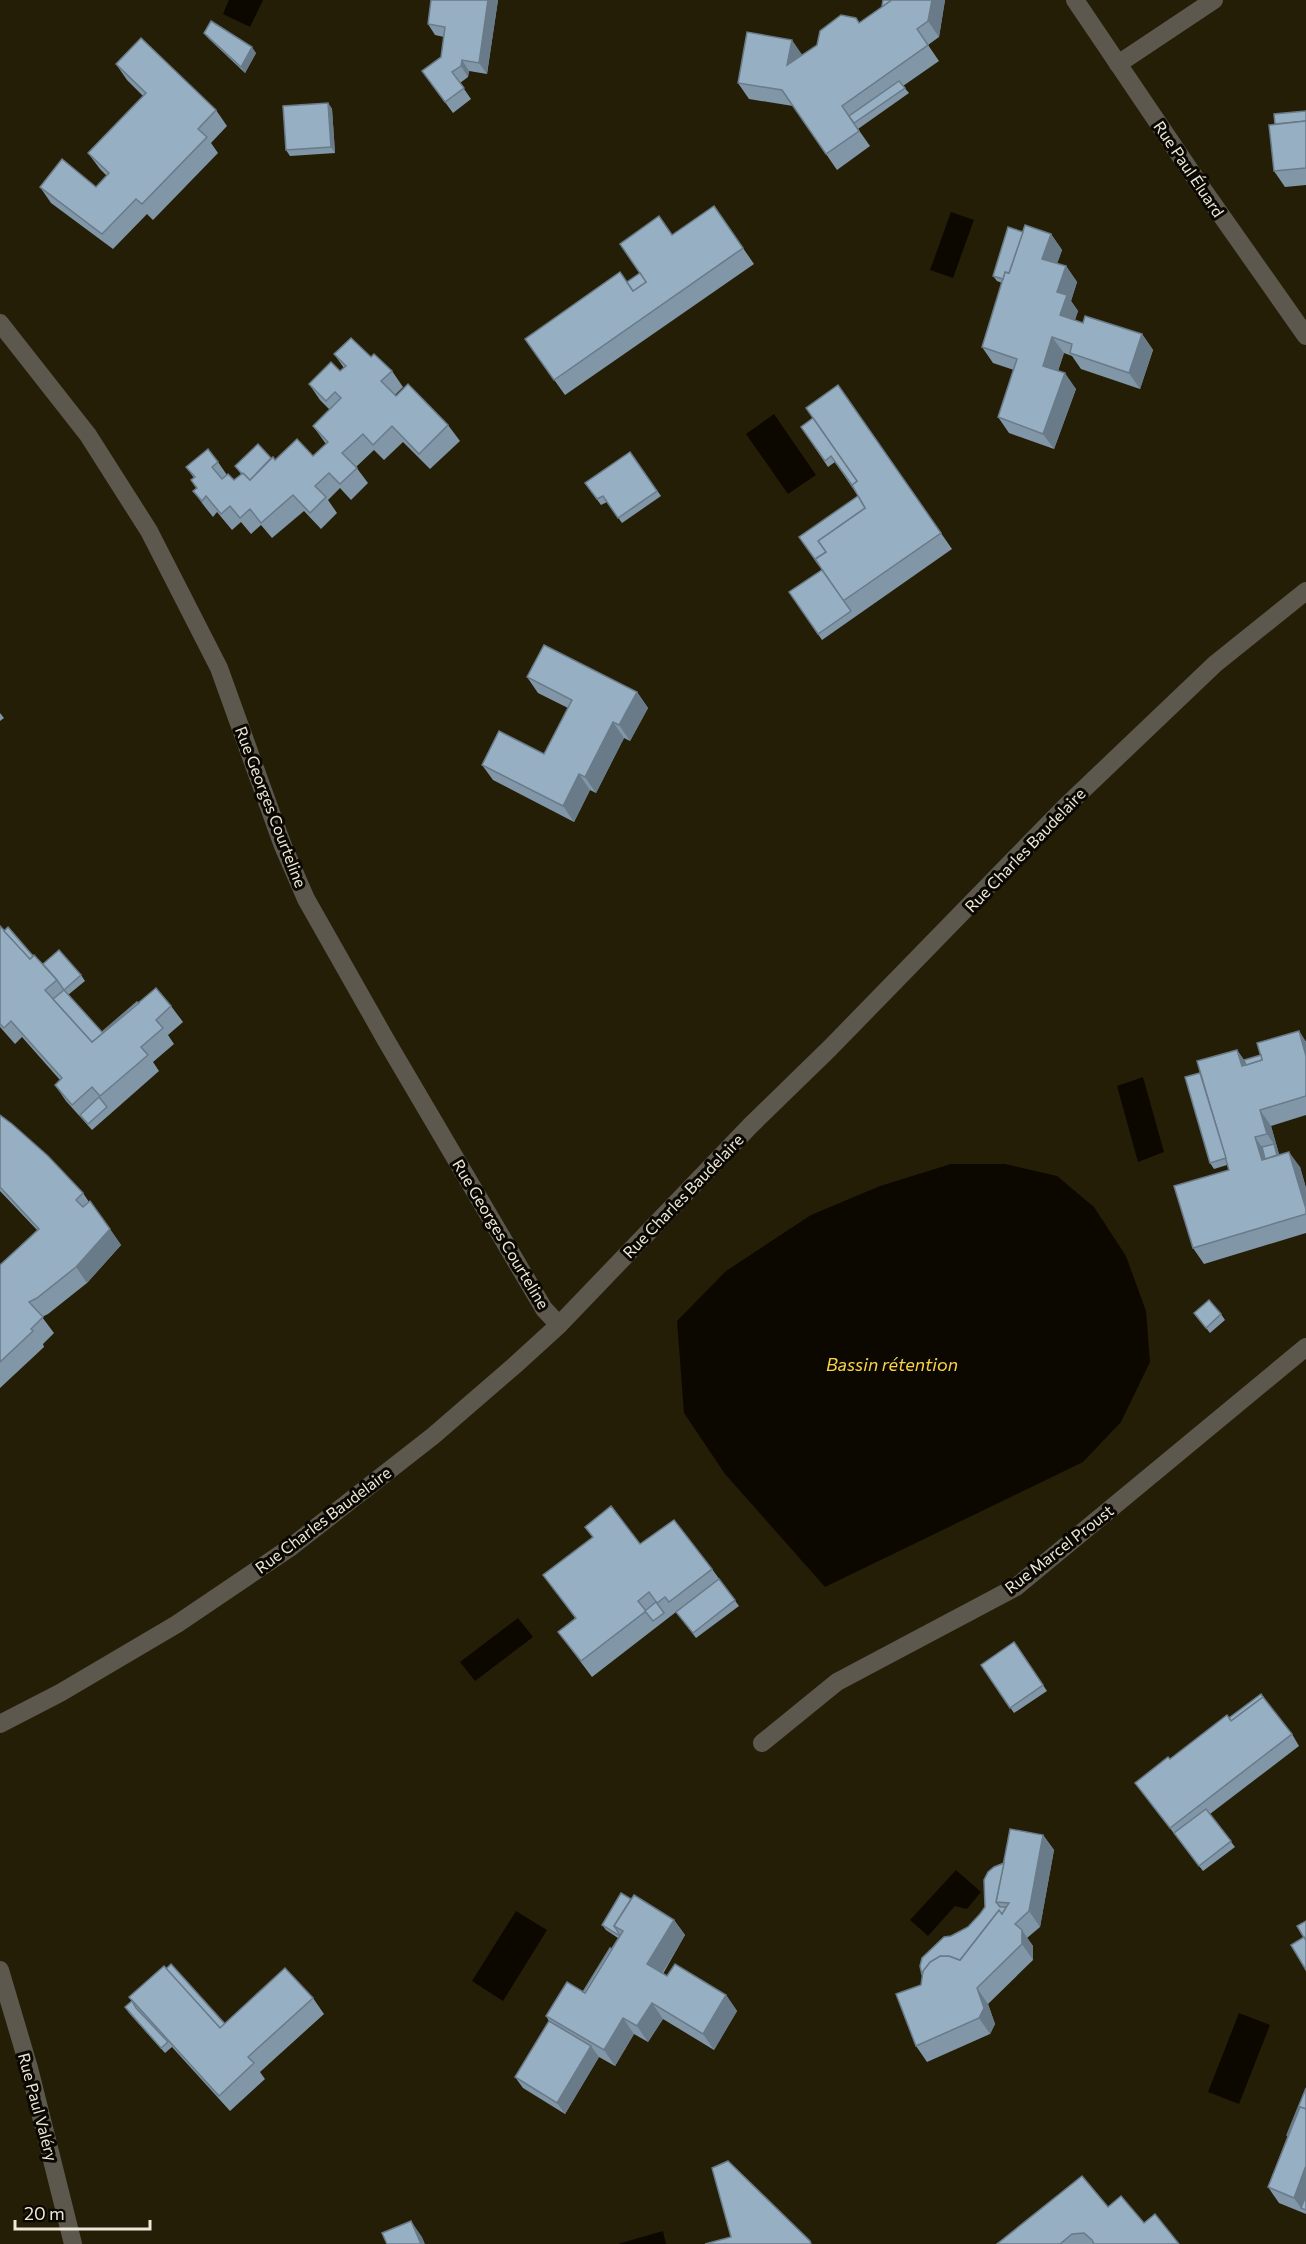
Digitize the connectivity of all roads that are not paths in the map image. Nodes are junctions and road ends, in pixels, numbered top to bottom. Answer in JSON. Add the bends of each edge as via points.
{"nodes":[{"id":1,"x":1075,"y":0,"type":"edge"},
{"id":2,"x":1214,"y":0,"type":"edge"},
{"id":3,"x":1118,"y":64,"type":"junction"},
{"id":4,"x":0,"y":323,"type":"edge"},
{"id":5,"x":1306,"y":336,"type":"edge"},
{"id":6,"x":1306,"y":591,"type":"edge"},
{"id":7,"x":559,"y":1325,"type":"junction"},
{"id":8,"x":1306,"y":1347,"type":"edge"},
{"id":9,"x":0,"y":1724,"type":"edge"},
{"id":10,"x":762,"y":1743,"type":"dead end"},
{"id":11,"x":0,"y":1970,"type":"edge"},
{"id":12,"x":73,"y":2244,"type":"edge"}],
"edges":[{"from":1,"to":3,"type":"street","name":"Rue Paul Éluard"},
{"from":2,"to":3,"type":"street"},
{"from":3,"to":5,"type":"street","name":"Rue Paul Éluard"},
{"from":4,"to":7,"type":"street","name":"Rue Georges Courteline","via":[[88,435],[149,531],[219,668],[306,899],[544,1309]]},
{"from":6,"to":7,"type":"street","name":"Rue Charles Baudelaire","via":[[1215,664],[1065,807]]},
{"from":7,"to":9,"type":"street","name":"Rue Charles Baudelaire","via":[[433,1436],[291,1547],[177,1624]]},
{"from":8,"to":10,"type":"street","name":"Rue Marcel Proust","via":[[1016,1587],[837,1682]]},
{"from":11,"to":12,"type":"street","name":"Rue Paul Valéry"}]}
